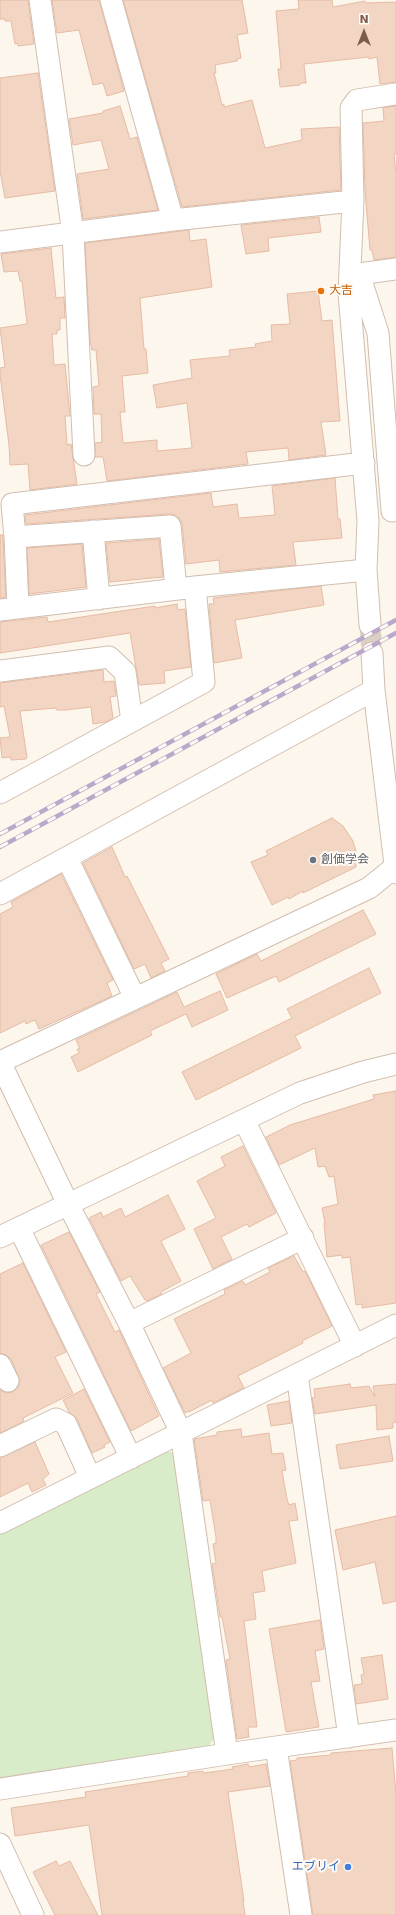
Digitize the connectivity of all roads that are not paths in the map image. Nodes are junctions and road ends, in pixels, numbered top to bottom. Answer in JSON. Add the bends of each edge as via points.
{"nodes":[{"id":1,"x":40,"y":0,"type":"edge"},
{"id":2,"x":111,"y":0,"type":"edge"},
{"id":3,"x":396,"y":94,"type":"edge"},
{"id":4,"x":353,"y":201,"type":"junction"},
{"id":5,"x":173,"y":220,"type":"junction"},
{"id":6,"x":73,"y":234,"type":"junction"},
{"id":7,"x":0,"y":242,"type":"edge"},
{"id":8,"x":396,"y":269,"type":"edge"},
{"id":9,"x":355,"y":273,"type":"junction"},
{"id":10,"x":84,"y":456,"type":"dead end"},
{"id":11,"x":364,"y":463,"type":"junction"},
{"id":12,"x":394,"y":510,"type":"edge"},
{"id":13,"x":368,"y":521,"type":"junction"},
{"id":14,"x":94,"y":531,"type":"junction"},
{"id":15,"x":15,"y":537,"type":"junction"},
{"id":16,"x":366,"y":570,"type":"junction"},
{"id":17,"x":185,"y":588,"type":"junction"},
{"id":18,"x":99,"y":599,"type":"junction"},
{"id":19,"x":9,"y":609,"type":"edge"},
{"id":20,"x":370,"y":625,"type":"tunnel mouth"},
{"id":21,"x":372,"y":654,"type":"tunnel mouth"},
{"id":22,"x":0,"y":671,"type":"edge"},
{"id":23,"x":374,"y":690,"type":"junction"},
{"id":24,"x":132,"y":721,"type":"junction"},
{"id":25,"x":389,"y":760,"type":"edge"},
{"id":26,"x":0,"y":793,"type":"edge"},
{"id":27,"x":67,"y":858,"type":"junction"},
{"id":28,"x":396,"y":870,"type":"edge"},
{"id":29,"x":0,"y":894,"type":"edge"},
{"id":30,"x":135,"y":998,"type":"junction"},
{"id":31,"x":0,"y":1062,"type":"edge"},
{"id":32,"x":396,"y":1064,"type":"edge"},
{"id":33,"x":244,"y":1120,"type":"junction"},
{"id":34,"x":68,"y":1204,"type":"junction"},
{"id":35,"x":19,"y":1228,"type":"junction"},
{"id":36,"x":0,"y":1237,"type":"edge"},
{"id":37,"x":304,"y":1238,"type":"junction"},
{"id":38,"x":129,"y":1323,"type":"junction"},
{"id":39,"x":396,"y":1325,"type":"edge"},
{"id":40,"x":355,"y":1346,"type":"junction"},
{"id":41,"x":297,"y":1375,"type":"junction"},
{"id":42,"x":181,"y":1433,"type":"junction"},
{"id":43,"x":0,"y":1446,"type":"edge"},
{"id":44,"x":131,"y":1458,"type":"junction"},
{"id":45,"x":90,"y":1477,"type":"junction"},
{"id":46,"x":0,"y":1523,"type":"edge"},
{"id":47,"x":396,"y":1730,"type":"edge"},
{"id":48,"x":349,"y":1737,"type":"junction"},
{"id":49,"x":276,"y":1747,"type":"junction"},
{"id":50,"x":227,"y":1754,"type":"junction"},
{"id":51,"x":0,"y":1790,"type":"edge"},
{"id":52,"x":0,"y":1844,"type":"edge"},
{"id":53,"x":33,"y":1915,"type":"edge"},
{"id":54,"x":301,"y":1915,"type":"edge"}],
"edges":[{"from":1,"to":6,"type":"street"},
{"from":2,"to":5,"type":"street"},
{"from":3,"to":4,"type":"street","via":[[357,100],[351,108]]},
{"from":4,"to":5,"type":"street"},
{"from":4,"to":9,"type":"street"},
{"from":5,"to":6,"type":"street"},
{"from":6,"to":7,"type":"street"},
{"from":6,"to":10,"type":"street"},
{"from":8,"to":9,"type":"street"},
{"from":9,"to":11,"type":"street","via":[[349,293]]},
{"from":9,"to":12,"type":"street","via":[[378,333]]},
{"from":11,"to":13,"type":"street"},
{"from":11,"to":15,"type":"street","via":[[12,504]]},
{"from":12,"to":13,"type":"street"},
{"from":13,"to":16,"type":"street"},
{"from":14,"to":15,"type":"street"},
{"from":14,"to":17,"type":"street","via":[[170,526]]},
{"from":14,"to":18,"type":"street"},
{"from":15,"to":19,"type":"street"},
{"from":16,"to":17,"type":"street"},
{"from":16,"to":20,"type":"street"},
{"from":17,"to":18,"type":"street"},
{"from":17,"to":24,"type":"street","via":[[204,682]]},
{"from":18,"to":19,"type":"street"},
{"from":21,"to":23,"type":"street"},
{"from":22,"to":24,"type":"street","via":[[109,657],[125,672]]},
{"from":23,"to":25,"type":"street"},
{"from":23,"to":27,"type":"street"},
{"from":24,"to":26,"type":"street"},
{"from":25,"to":28,"type":"street"},
{"from":27,"to":29,"type":"street"},
{"from":27,"to":30,"type":"street"},
{"from":28,"to":30,"type":"street","via":[[369,888]]},
{"from":30,"to":31,"type":"street"},
{"from":31,"to":34,"type":"street"},
{"from":32,"to":33,"type":"street","via":[[300,1093]]},
{"from":33,"to":34,"type":"street"},
{"from":33,"to":37,"type":"street"},
{"from":34,"to":35,"type":"street"},
{"from":34,"to":38,"type":"street"},
{"from":35,"to":36,"type":"street"},
{"from":35,"to":44,"type":"street"},
{"from":37,"to":38,"type":"street"},
{"from":37,"to":40,"type":"street"},
{"from":38,"to":42,"type":"street"},
{"from":39,"to":40,"type":"street"},
{"from":40,"to":41,"type":"street"},
{"from":41,"to":42,"type":"street"},
{"from":41,"to":48,"type":"street"},
{"from":42,"to":44,"type":"street"},
{"from":42,"to":50,"type":"street"},
{"from":43,"to":45,"type":"street","via":[[56,1419],[66,1424]]},
{"from":44,"to":45,"type":"street"},
{"from":45,"to":46,"type":"street"},
{"from":47,"to":48,"type":"street"},
{"from":48,"to":49,"type":"street"},
{"from":49,"to":50,"type":"street"},
{"from":49,"to":54,"type":"street"},
{"from":50,"to":51,"type":"street"},
{"from":52,"to":53,"type":"street"}]}
